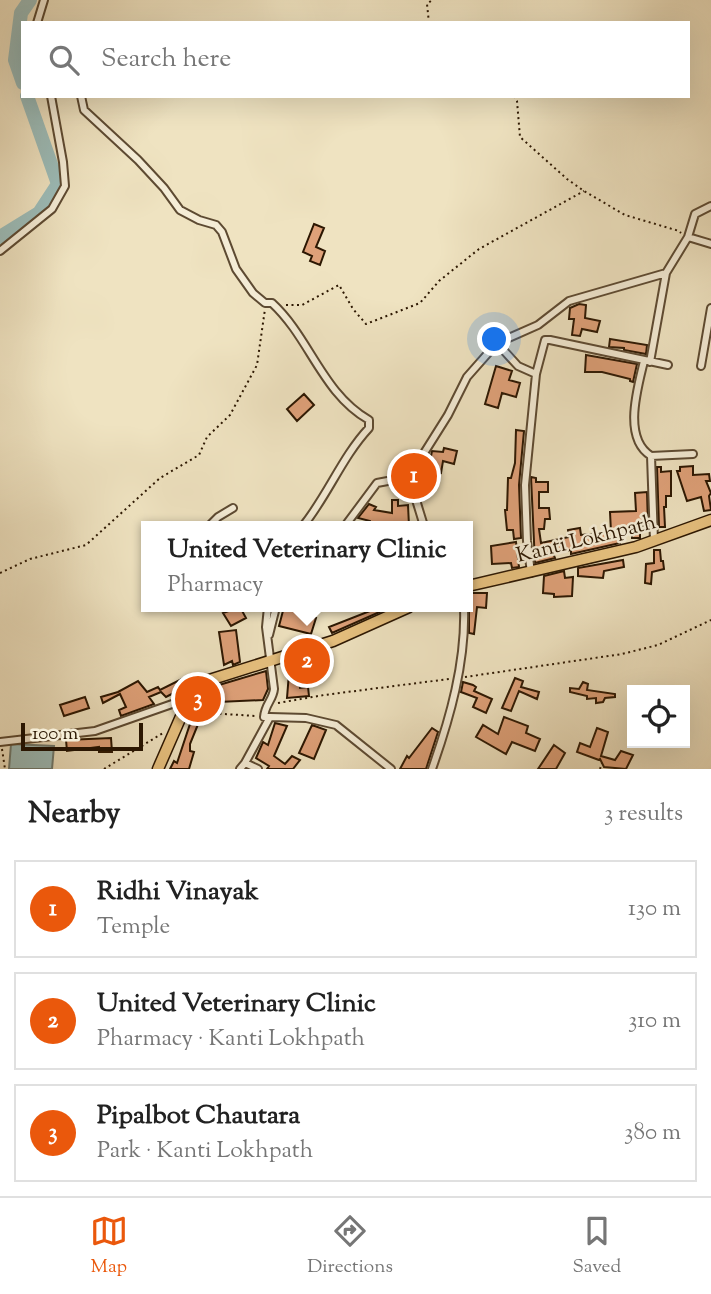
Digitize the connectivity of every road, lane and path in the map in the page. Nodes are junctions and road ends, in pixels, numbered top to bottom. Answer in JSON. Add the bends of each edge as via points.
{"nodes":[{"id":1,"x":44,"y":0,"type":"edge"},
{"id":2,"x":432,"y":0,"type":"edge"},
{"id":3,"x":38,"y":21,"type":"edge"},
{"id":4,"x":429,"y":21,"type":"edge"},
{"id":5,"x":51,"y":98,"type":"edge"},
{"id":6,"x":82,"y":98,"type":"edge"},
{"id":7,"x":515,"y":98,"type":"edge"},
{"id":8,"x":584,"y":191,"type":"junction"},
{"id":9,"x":711,"y":206,"type":"edge"},
{"id":10,"x":687,"y":238,"type":"junction"},
{"id":11,"x":711,"y":244,"type":"edge"},
{"id":12,"x":0,"y":251,"type":"edge"},
{"id":13,"x":666,"y":273,"type":"junction"},
{"id":14,"x":269,"y":303,"type":"junction"},
{"id":15,"x":711,"y":308,"type":"edge"},
{"id":16,"x":709,"y":325,"type":"edge"},
{"id":17,"x":497,"y":343,"type":"junction"},
{"id":18,"x":647,"y":362,"type":"junction"},
{"id":19,"x":668,"y":365,"type":"dead end"},
{"id":20,"x":701,"y":366,"type":"dead end"},
{"id":21,"x":536,"y":374,"type":"junction"},
{"id":22,"x":693,"y":454,"type":"dead end"},
{"id":23,"x":651,"y":456,"type":"junction"},
{"id":24,"x":409,"y":477,"type":"junction"},
{"id":25,"x":233,"y":508,"type":"dead end"},
{"id":26,"x":711,"y":520,"type":"edge"},
{"id":27,"x":214,"y":521,"type":"edge"},
{"id":28,"x":307,"y":521,"type":"edge"},
{"id":29,"x":349,"y":521,"type":"edge"},
{"id":30,"x":422,"y":521,"type":"edge"},
{"id":31,"x":654,"y":541,"type":"junction"},
{"id":32,"x":0,"y":573,"type":"edge"},
{"id":33,"x":531,"y":573,"type":"junction"},
{"id":34,"x":473,"y":585,"type":"edge"},
{"id":35,"x":268,"y":612,"type":"edge"},
{"id":36,"x":275,"y":612,"type":"edge"},
{"id":37,"x":398,"y":612,"type":"edge"},
{"id":38,"x":464,"y":612,"type":"edge"},
{"id":39,"x":711,"y":620,"type":"edge"},
{"id":40,"x":268,"y":639,"type":"junction"},
{"id":41,"x":271,"y":662,"type":"junction"},
{"id":42,"x":458,"y":678,"type":"junction"},
{"id":43,"x":265,"y":705,"type":"junction"},
{"id":44,"x":183,"y":710,"type":"junction"},
{"id":45,"x":267,"y":717,"type":"junction"},
{"id":46,"x":177,"y":726,"type":"junction"},
{"id":47,"x":1,"y":741,"type":"edge"},
{"id":48,"x":245,"y":763,"type":"junction"},
{"id":49,"x":602,"y":763,"type":"dead end"},
{"id":50,"x":5,"y":769,"type":"edge"},
{"id":51,"x":104,"y":769,"type":"edge"},
{"id":52,"x":158,"y":769,"type":"edge"},
{"id":53,"x":240,"y":769,"type":"edge"},
{"id":54,"x":258,"y":769,"type":"edge"},
{"id":55,"x":391,"y":769,"type":"edge"},
{"id":56,"x":432,"y":769,"type":"edge"},
{"id":57,"x":600,"y":769,"type":"edge"}],
"edges":[{"from":1,"to":3,"type":"street"},
{"from":2,"to":4,"type":"path","via":[[427,4]]},
{"from":5,"to":12,"type":"street","via":[[65,186],[52,209]]},
{"from":6,"to":14,"type":"street","via":[[85,110],[138,160],[180,210],[216,225],[236,269],[253,293]]},
{"from":7,"to":8,"type":"path","via":[[520,137]]},
{"from":8,"to":10,"type":"path","via":[[625,215],[679,231]]},
{"from":8,"to":14,"type":"path","via":[[479,249],[419,303],[387,317],[366,324],[339,285],[302,305]]},
{"from":9,"to":10,"type":"street","via":[[695,214]]},
{"from":10,"to":11,"type":"street"},
{"from":10,"to":13,"type":"street"},
{"from":13,"to":17,"type":"street","via":[[569,301],[538,325]]},
{"from":13,"to":18,"type":"street"},
{"from":14,"to":28,"type":"street","via":[[295,328],[342,401],[369,420],[369,428],[354,443]]},
{"from":14,"to":32,"type":"path","via":[[257,365],[230,415],[207,437],[199,456],[160,478],[86,545],[30,559]]},
{"from":15,"to":16,"type":"street"},
{"from":16,"to":20,"type":"street"},
{"from":17,"to":21,"type":"street","via":[[522,369]]},
{"from":17,"to":24,"type":"street","via":[[467,377]]},
{"from":18,"to":19,"type":"street"},
{"from":18,"to":21,"type":"street","via":[[547,340]]},
{"from":18,"to":23,"type":"street","via":[[634,418],[642,448]]},
{"from":21,"to":33,"type":"street","via":[[524,494]]},
{"from":22,"to":23,"type":"street"},
{"from":23,"to":31,"type":"street"},
{"from":24,"to":29,"type":"street","via":[[377,483]]},
{"from":24,"to":30,"type":"street"},
{"from":25,"to":27,"type":"street"},
{"from":26,"to":31,"type":"main road","name":"Kanti Lokhpath"},
{"from":31,"to":33,"type":"main road","name":"Kanti Lokhpath"},
{"from":33,"to":34,"type":"main road","name":"Kanti Lokhpath"},
{"from":35,"to":40,"type":"street"},
{"from":36,"to":40,"type":"street"},
{"from":37,"to":41,"type":"main road"},
{"from":38,"to":42,"type":"street"},
{"from":39,"to":42,"type":"path","via":[[657,645],[622,654]]},
{"from":40,"to":41,"type":"street"},
{"from":41,"to":43,"type":"street","via":[[273,696]]},
{"from":41,"to":44,"type":"main road","via":[[203,682]]},
{"from":42,"to":43,"type":"path"},
{"from":42,"to":56,"type":"street"},
{"from":43,"to":45,"type":"street"},
{"from":44,"to":45,"type":"path"},
{"from":44,"to":46,"type":"main road"},
{"from":44,"to":47,"type":"street","via":[[175,703],[94,731]]},
{"from":45,"to":48,"type":"street"},
{"from":45,"to":55,"type":"street","via":[[336,725]]},
{"from":46,"to":51,"type":"path"},
{"from":46,"to":52,"type":"main road"},
{"from":47,"to":50,"type":"path"},
{"from":48,"to":53,"type":"street"},
{"from":48,"to":54,"type":"street"},
{"from":49,"to":57,"type":"path"}]}
